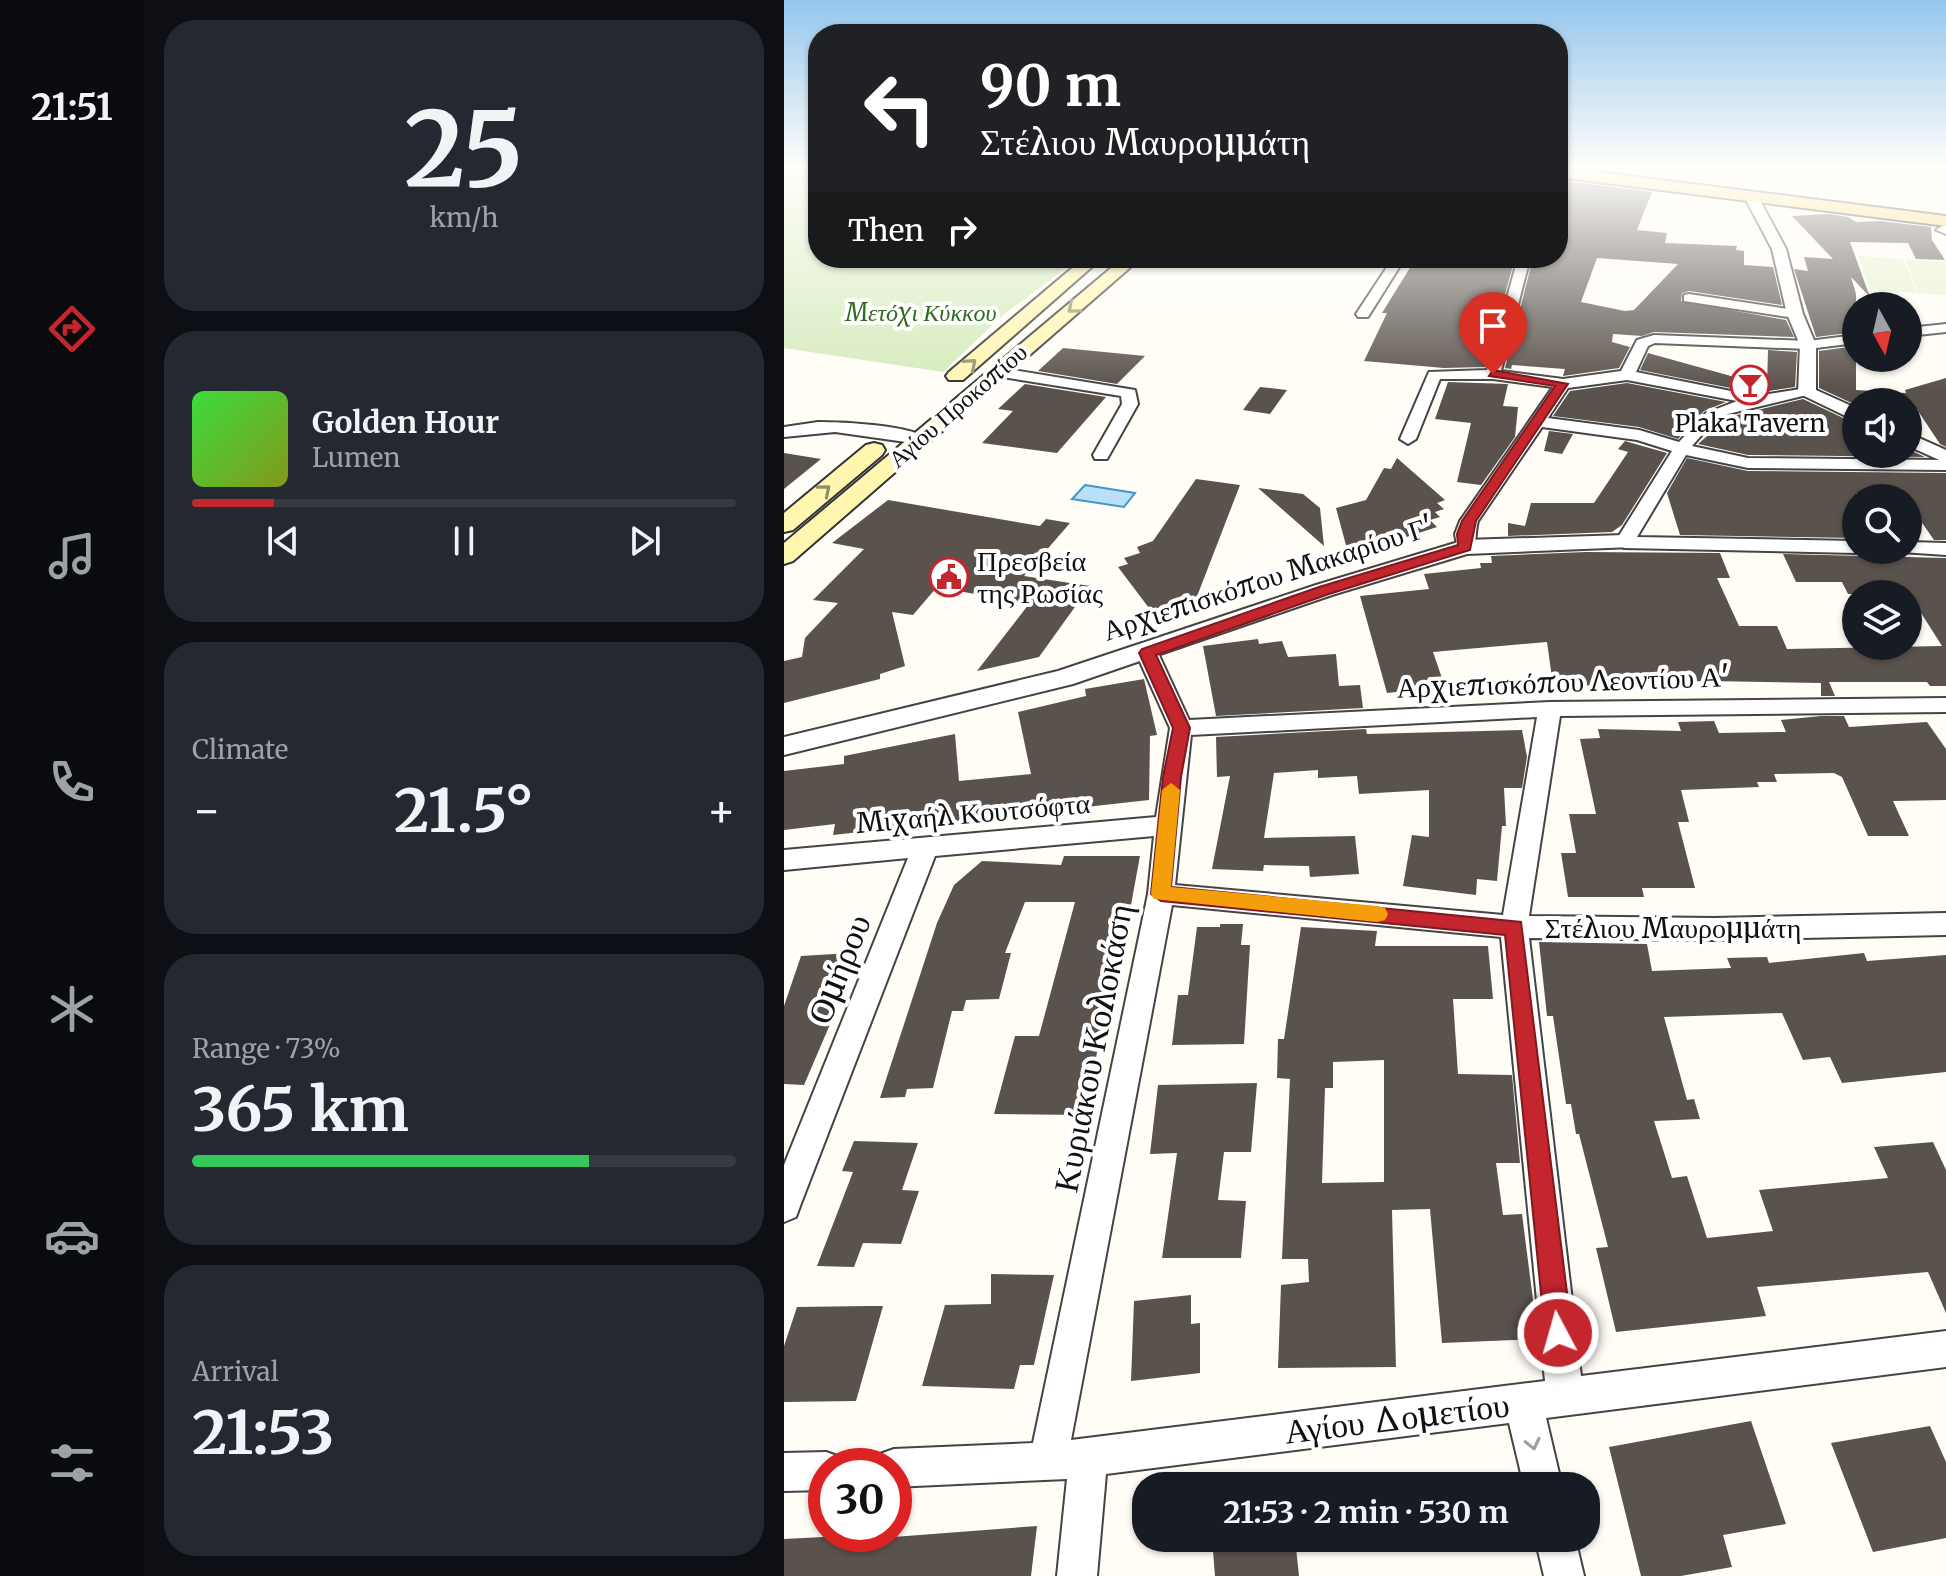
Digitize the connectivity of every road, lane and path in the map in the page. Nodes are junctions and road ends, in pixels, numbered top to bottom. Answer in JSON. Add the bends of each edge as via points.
{"nodes":[{"id":1,"x":1775,"y":241,"type":"edge"},
{"id":2,"x":1082,"y":268,"type":"edge"},
{"id":3,"x":1121,"y":268,"type":"edge"},
{"id":4,"x":1393,"y":268,"type":"edge"},
{"id":5,"x":1521,"y":268,"type":"edge"},
{"id":6,"x":1689,"y":298,"type":"dead end"},
{"id":7,"x":1363,"y":314,"type":"dead end"},
{"id":8,"x":1795,"y":314,"type":"junction"},
{"id":9,"x":1942,"y":331,"type":"edge"},
{"id":10,"x":1922,"y":332,"type":"edge"},
{"id":11,"x":1842,"y":341,"type":"edge"},
{"id":12,"x":1808,"y":345,"type":"junction"},
{"id":13,"x":995,"y":372,"type":"junction"},
{"id":14,"x":1493,"y":374,"type":"junction"},
{"id":15,"x":1627,"y":375,"type":"junction"},
{"id":16,"x":1563,"y":384,"type":"junction"},
{"id":17,"x":944,"y":387,"type":"dead end"},
{"id":18,"x":1709,"y":389,"type":"junction"},
{"id":19,"x":1807,"y":393,"type":"junction"},
{"id":20,"x":1759,"y":402,"type":"junction"},
{"id":21,"x":1842,"y":409,"type":"edge"},
{"id":22,"x":912,"y":415,"type":"dead end"},
{"id":23,"x":1539,"y":422,"type":"junction"},
{"id":24,"x":1703,"y":425,"type":"junction"},
{"id":25,"x":784,"y":432,"type":"edge"},
{"id":26,"x":891,"y":434,"type":"junction"},
{"id":27,"x":920,"y":439,"type":"junction"},
{"id":28,"x":1408,"y":439,"type":"dead end"},
{"id":29,"x":1922,"y":446,"type":"edge"},
{"id":30,"x":1684,"y":449,"type":"junction"},
{"id":31,"x":1101,"y":455,"type":"dead end"},
{"id":32,"x":1946,"y":457,"type":"edge"},
{"id":33,"x":1946,"y":465,"type":"edge"},
{"id":34,"x":784,"y":525,"type":"edge"},
{"id":35,"x":1624,"y":542,"type":"junction"},
{"id":36,"x":1465,"y":547,"type":"junction"},
{"id":37,"x":1842,"y":547,"type":"edge"},
{"id":38,"x":1922,"y":548,"type":"edge"},
{"id":39,"x":1946,"y":549,"type":"edge"},
{"id":40,"x":784,"y":556,"type":"edge"},
{"id":41,"x":1147,"y":653,"type":"junction"},
{"id":42,"x":1946,"y":705,"type":"edge"},
{"id":43,"x":1550,"y":709,"type":"junction"},
{"id":44,"x":1181,"y":728,"type":"junction"},
{"id":45,"x":784,"y":746,"type":"edge"},
{"id":46,"x":1168,"y":825,"type":"junction"},
{"id":47,"x":925,"y":848,"type":"junction"},
{"id":48,"x":784,"y":860,"type":"edge"},
{"id":49,"x":1161,"y":894,"type":"junction"},
{"id":50,"x":1946,"y":924,"type":"edge"},
{"id":51,"x":1514,"y":927,"type":"junction"},
{"id":52,"x":796,"y":1142,"type":"edge"},
{"id":53,"x":784,"y":1206,"type":"edge"},
{"id":54,"x":1946,"y":1349,"type":"edge"},
{"id":55,"x":1565,"y":1395,"type":"junction"},
{"id":56,"x":1523,"y":1401,"type":"junction"},
{"id":57,"x":1088,"y":1458,"type":"junction"},
{"id":58,"x":1048,"y":1462,"type":"junction"},
{"id":59,"x":912,"y":1467,"type":"edge"},
{"id":60,"x":808,"y":1471,"type":"edge"},
{"id":61,"x":784,"y":1472,"type":"edge"},
{"id":62,"x":1540,"y":1472,"type":"edge"},
{"id":63,"x":1558,"y":1552,"type":"edge"},
{"id":64,"x":1077,"y":1576,"type":"edge"},
{"id":65,"x":1564,"y":1576,"type":"edge"}],
"edges":[{"from":1,"to":8,"type":"street"},
{"from":17,"to":2,"type":"main road","name":"Αγίου Προκοπίου","one_way":true},
{"from":3,"to":13,"type":"main road","name":"Αγίου Προκοπίου","one_way":true},
{"from":4,"to":7,"type":"street"},
{"from":5,"to":14,"type":"street"},
{"from":6,"to":8,"type":"street"},
{"from":8,"to":12,"type":"street"},
{"from":9,"to":10,"type":"street"},
{"from":11,"to":12,"type":"street"},
{"from":12,"to":15,"type":"street","via":[[1654,339],[1642,343]]},
{"from":12,"to":19,"type":"street"},
{"from":13,"to":27,"type":"main road","name":"Αγίου Προκοπίου"},
{"from":13,"to":31,"type":"street","via":[[1129,393],[1130,404]]},
{"from":14,"to":16,"type":"street"},
{"from":14,"to":28,"type":"street","via":[[1434,375]]},
{"from":15,"to":16,"type":"street"},
{"from":15,"to":18,"type":"street"},
{"from":16,"to":23,"type":"street"},
{"from":18,"to":20,"type":"street"},
{"from":18,"to":24,"type":"street"},
{"from":19,"to":20,"type":"street"},
{"from":19,"to":21,"type":"street"},
{"from":20,"to":24,"type":"street","via":[[1719,413]]},
{"from":22,"to":26,"type":"main road","name":"Αγίου Προκοπίου"},
{"from":23,"to":30,"type":"street","via":[[1624,433]]},
{"from":23,"to":36,"type":"street","via":[[1469,521]]},
{"from":24,"to":30,"type":"street"},
{"from":25,"to":26,"type":"street","via":[[814,426]]},
{"from":26,"to":27,"type":"street"},
{"from":34,"to":26,"type":"main road","name":"Αγίου Προκοπίου","one_way":true},
{"from":27,"to":40,"type":"main road","name":"Αγίου Προκοπίου"},
{"from":29,"to":32,"type":"street"},
{"from":30,"to":33,"type":"street","via":[[1748,463]]},
{"from":30,"to":35,"type":"street"},
{"from":35,"to":36,"type":"street","name":"Αρχιεπισκόπου Μακαρίου Γ'"},
{"from":35,"to":37,"type":"street"},
{"from":36,"to":41,"type":"street","name":"Αρχιεπισκόπου Μακαρίου Γ'"},
{"from":38,"to":39,"type":"street"},
{"from":41,"to":44,"type":"street"},
{"from":41,"to":45,"type":"street","name":"Αρχιεπισκόπου Μακαρίου Γ'"},
{"from":42,"to":43,"type":"street","name":"Αρχιεπισκόπου Λεοντίου Α'"},
{"from":43,"to":44,"type":"street","name":"Αρχιεπισκόπου Λεοντίου Α'"},
{"from":43,"to":51,"type":"street"},
{"from":44,"to":46,"type":"street","name":"Κυριάκου Κολοκάση"},
{"from":46,"to":47,"type":"street","name":"Μιχαήλ Κουτσόφτα"},
{"from":46,"to":49,"type":"street","name":"Κυριάκου Κολοκάση"},
{"from":47,"to":48,"type":"street","name":"Μιχαήλ Κουτσόφτα"},
{"from":47,"to":52,"type":"street","name":"Ομήρου"},
{"from":49,"to":51,"type":"street","name":"Στέλιου Μαυρομμάτη"},
{"from":49,"to":58,"type":"street","name":"Κυριάκου Κολοκάση"},
{"from":50,"to":51,"type":"street","name":"Στέλιου Μαυρομμάτη"},
{"from":51,"to":55,"type":"street"},
{"from":52,"to":53,"type":"street","name":"Ομήρου"},
{"from":54,"to":55,"type":"street","name":"Αγίου Δομετίου"},
{"from":55,"to":56,"type":"street","name":"Αγίου Δομετίου"},
{"from":56,"to":57,"type":"street","name":"Αγίου Δομετίου"},
{"from":56,"to":62,"type":"street","one_way":true},
{"from":57,"to":58,"type":"street","name":"Αγίου Δομετίου"},
{"from":57,"to":64,"type":"street"},
{"from":58,"to":59,"type":"street","name":"Αγίου Δομετίου"},
{"from":60,"to":61,"type":"street"},
{"from":63,"to":65,"type":"street"}]}
